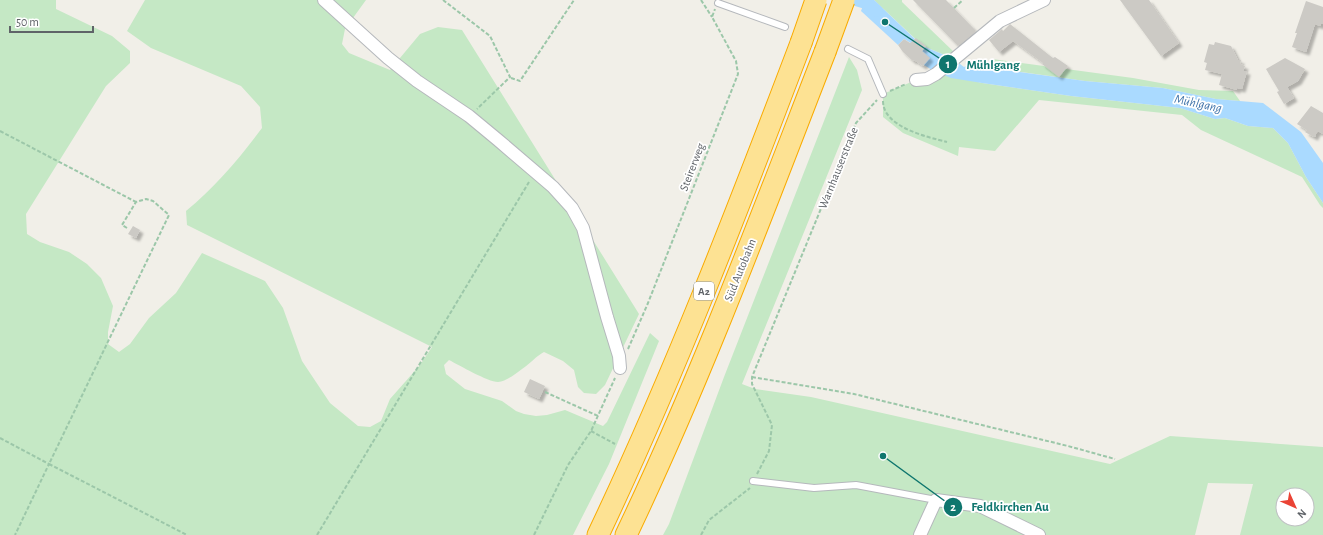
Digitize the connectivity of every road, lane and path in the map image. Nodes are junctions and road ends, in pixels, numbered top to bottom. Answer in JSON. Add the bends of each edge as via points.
{"nodes":[{"id":1,"x":324,"y":0,"type":"edge"},
{"id":2,"x":443,"y":0,"type":"edge"},
{"id":3,"x":574,"y":0,"type":"edge"},
{"id":4,"x":701,"y":0,"type":"edge"},
{"id":5,"x":816,"y":0,"type":"edge"},
{"id":6,"x":844,"y":0,"type":"edge"},
{"id":7,"x":963,"y":0,"type":"edge"},
{"id":8,"x":1044,"y":0,"type":"edge"},
{"id":9,"x":718,"y":3,"type":"joint"},
{"id":10,"x":954,"y":8,"type":"dead end"},
{"id":11,"x":712,"y":17,"type":"junction"},
{"id":12,"x":785,"y":26,"type":"dead end"},
{"id":13,"x":848,"y":50,"type":"dead end"},
{"id":14,"x":510,"y":78,"type":"junction"},
{"id":15,"x":916,"y":80,"type":"joint"},
{"id":16,"x":882,"y":94,"type":"junction"},
{"id":17,"x":469,"y":116,"type":"junction"},
{"id":18,"x":0,"y":131,"type":"edge"},
{"id":19,"x":947,"y":142,"type":"dead end"},
{"id":20,"x":536,"y":172,"type":"junction"},
{"id":21,"x":136,"y":202,"type":"junction"},
{"id":22,"x":127,"y":228,"type":"dead end"},
{"id":23,"x":632,"y":339,"type":"dead end"},
{"id":24,"x":620,"y":368,"type":"joint"},
{"id":25,"x":752,"y":378,"type":"junction"},
{"id":26,"x":545,"y":392,"type":"dead end"},
{"id":27,"x":598,"y":416,"type":"junction"},
{"id":28,"x":772,"y":425,"type":"dead end"},
{"id":29,"x":591,"y":431,"type":"junction"},
{"id":30,"x":0,"y":438,"type":"edge"},
{"id":31,"x":616,"y":444,"type":"dead end"},
{"id":32,"x":1114,"y":460,"type":"dead end"},
{"id":33,"x":49,"y":464,"type":"junction"},
{"id":34,"x":753,"y":482,"type":"dead end"},
{"id":35,"x":936,"y":500,"type":"junction"},
{"id":36,"x":709,"y":520,"type":"dead end"},
{"id":37,"x":15,"y":535,"type":"edge"},
{"id":38,"x":187,"y":535,"type":"edge"},
{"id":39,"x":317,"y":535,"type":"edge"},
{"id":40,"x":534,"y":535,"type":"edge"},
{"id":41,"x":598,"y":535,"type":"edge"},
{"id":42,"x":626,"y":535,"type":"edge"},
{"id":43,"x":701,"y":535,"type":"edge"},
{"id":44,"x":920,"y":535,"type":"edge"},
{"id":45,"x":1039,"y":535,"type":"edge"}],
"edges":[{"from":1,"to":17,"type":"street","via":[[388,58]]},
{"from":2,"to":14,"type":"path","via":[[490,36]]},
{"from":3,"to":14,"type":"path","via":[[520,80]]},
{"from":4,"to":11,"type":"path","name":"Steirerweg"},
{"from":5,"to":41,"type":"highway","name":"Süd Autobahn","number":"A2","bridge":true,"via":[[738,208],[672,372]]},
{"from":6,"to":42,"type":"highway","name":"Süd Autobahn","number":"A2","bridge":true,"via":[[761,218],[693,385]]},
{"from":7,"to":10,"type":"path"},
{"from":8,"to":15,"type":"street","via":[[1000,21],[936,74],[927,79]]},
{"from":9,"to":11,"type":"path"},
{"from":9,"to":12,"type":"lane"},
{"from":11,"to":23,"type":"path","name":"Steirerweg","via":[[736,61],[738,74]]},
{"from":13,"to":16,"type":"lane","via":[[868,59]]},
{"from":14,"to":17,"type":"path"},
{"from":15,"to":16,"type":"path","name":"Warnhauserstraße"},
{"from":16,"to":19,"type":"path","via":[[883,106],[888,116],[897,123],[908,130]]},
{"from":16,"to":25,"type":"path","name":"Warnhauserstraße","via":[[856,123]]},
{"from":17,"to":20,"type":"street"},
{"from":18,"to":21,"type":"path"},
{"from":20,"to":24,"type":"street","via":[[572,208],[583,228],[619,356]]},
{"from":20,"to":39,"type":"path"},
{"from":21,"to":22,"type":"path","via":[[122,225]]},
{"from":21,"to":33,"type":"path","via":[[146,199],[153,201],[169,215]]},
{"from":24,"to":27,"type":"path"},
{"from":25,"to":28,"type":"path","via":[[752,384]]},
{"from":25,"to":32,"type":"path","via":[[854,394],[1068,446]]},
{"from":26,"to":27,"type":"path"},
{"from":27,"to":29,"type":"path"},
{"from":29,"to":31,"type":"path"},
{"from":29,"to":40,"type":"path","via":[[568,465]]},
{"from":30,"to":33,"type":"path"},
{"from":33,"to":37,"type":"path"},
{"from":33,"to":38,"type":"path"},
{"from":34,"to":35,"type":"lane","via":[[814,488],[856,485]]},
{"from":35,"to":44,"type":"street"},
{"from":35,"to":45,"type":"street","via":[[980,506]]},
{"from":36,"to":43,"type":"path"}]}
